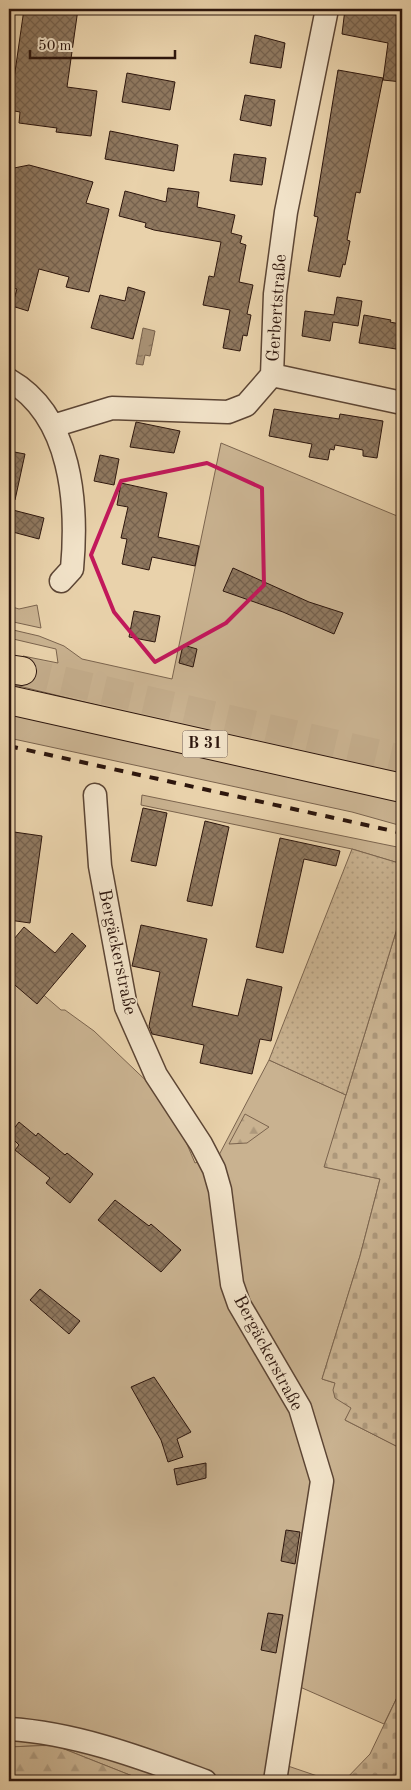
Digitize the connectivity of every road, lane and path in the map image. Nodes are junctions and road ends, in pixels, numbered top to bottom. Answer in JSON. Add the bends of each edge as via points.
{"nodes":[{"id":1,"x":327,"y":9,"type":"edge"},
{"id":2,"x":272,"y":375,"type":"junction"},
{"id":3,"x":9,"y":380,"type":"edge"},
{"id":4,"x":402,"y":403,"type":"edge"},
{"id":5,"x":54,"y":426,"type":"junction"},
{"id":6,"x":61,"y":581,"type":"dead end"},
{"id":7,"x":9,"y":700,"type":"edge"},
{"id":8,"x":402,"y":788,"type":"edge"},
{"id":9,"x":95,"y":795,"type":"dead end"},
{"id":10,"x":9,"y":1729,"type":"edge"},
{"id":11,"x":205,"y":1781,"type":"edge"},
{"id":12,"x":275,"y":1781,"type":"edge"}],
"edges":[{"from":1,"to":2,"type":"street","name":"Gerbertstraße","via":[[286,212],[276,294]]},
{"from":2,"to":4,"type":"street"},
{"from":2,"to":5,"type":"street","name":"Gerbertstraße","via":[[246,405],[228,412],[112,408]]},
{"from":3,"to":5,"type":"street","via":[[35,400]]},
{"from":5,"to":6,"type":"street","via":[[67,467],[75,537],[72,569]]},
{"from":7,"to":8,"type":"highway","number":"B 31"},
{"from":9,"to":12,"type":"street","name":"Bergäckerstraße","via":[[100,866],[126,1007],[156,1074],[214,1169],[220,1190],[232,1284],[239,1304],[300,1408],[322,1481]]},
{"from":10,"to":11,"type":"street","via":[[53,1733]]}]}
